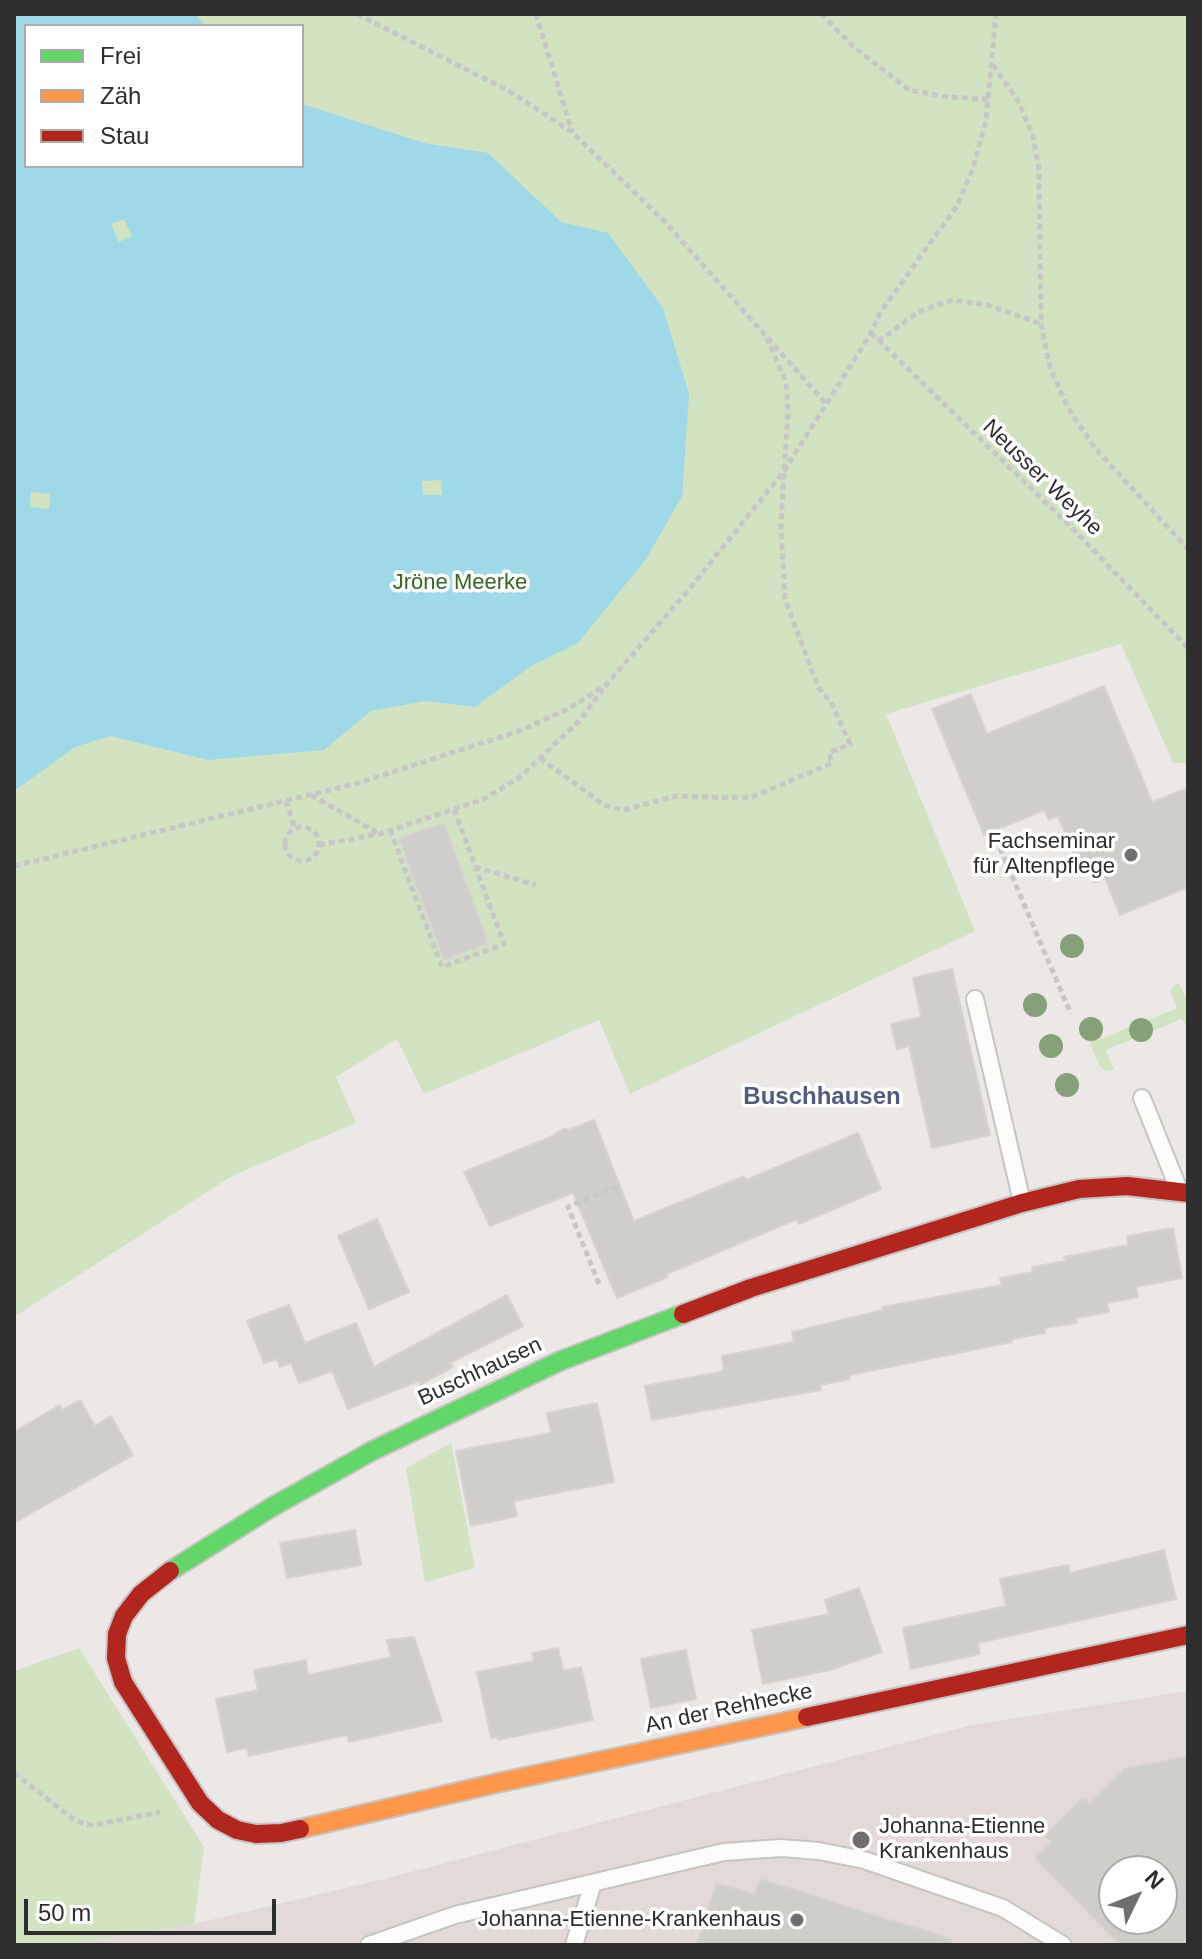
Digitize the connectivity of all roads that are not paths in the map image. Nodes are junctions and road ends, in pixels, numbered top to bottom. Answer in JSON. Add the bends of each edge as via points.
{"nodes":[{"id":1,"x":975,"y":999,"type":"dead end"},
{"id":2,"x":1142,"y":1098,"type":"dead end"},
{"id":3,"x":1184,"y":1192,"type":"edge"},
{"id":4,"x":1022,"y":1203,"type":"junction"},
{"id":5,"x":1188,"y":1635,"type":"edge"},
{"id":6,"x":281,"y":1833,"type":"joint"},
{"id":7,"x":593,"y":1883,"type":"junction"},
{"id":8,"x":369,"y":1945,"type":"edge"},
{"id":9,"x":574,"y":1945,"type":"edge"},
{"id":10,"x":1063,"y":1945,"type":"edge"}],
"edges":[{"from":1,"to":4,"type":"lane"},
{"from":2,"to":3,"type":"lane"},
{"from":3,"to":4,"type":"street","name":"Buschhausen","via":[[1127,1186],[1079,1189]]},
{"from":4,"to":6,"type":"street","name":"Buschhausen","via":[[751,1288],[560,1361],[372,1451],[272,1507],[141,1594],[117,1634],[123,1682],[200,1803],[237,1830]]},
{"from":5,"to":6,"type":"street","name":"An der Rehhecke"},
{"from":7,"to":8,"type":"lane","via":[[455,1915]]},
{"from":7,"to":9,"type":"lane"},
{"from":7,"to":10,"type":"lane","via":[[724,1852],[819,1851],[864,1860],[1003,1908]]}]}
